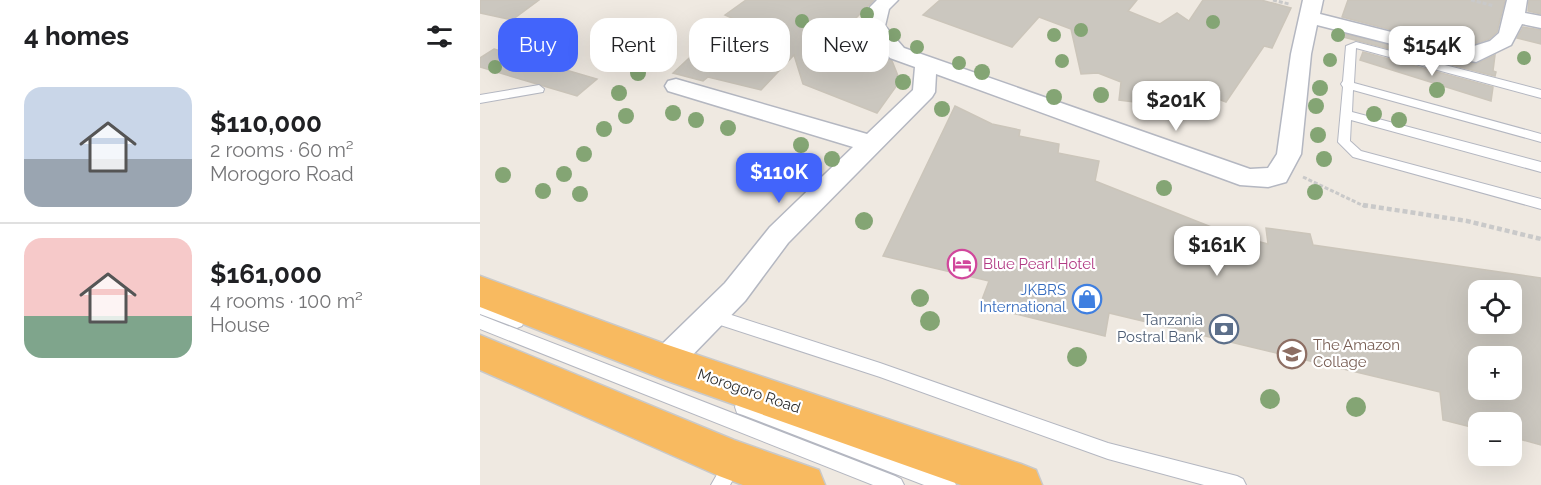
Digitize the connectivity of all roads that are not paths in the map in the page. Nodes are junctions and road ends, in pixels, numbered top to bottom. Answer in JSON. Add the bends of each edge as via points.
{"nodes":[{"id":1,"x":888,"y":0,"type":"edge"},
{"id":2,"x":1311,"y":8,"type":"edge"},
{"id":3,"x":1516,"y":8,"type":"edge"},
{"id":4,"x":1541,"y":22,"type":"edge"},
{"id":5,"x":926,"y":64,"type":"junction"},
{"id":6,"x":1346,"y":84,"type":"junction"},
{"id":7,"x":676,"y":86,"type":"dead end"},
{"id":8,"x":539,"y":89,"type":"dead end"},
{"id":9,"x":1541,"y":94,"type":"edge"},
{"id":10,"x":480,"y":99,"type":"edge"},
{"id":11,"x":1345,"y":114,"type":"junction"},
{"id":12,"x":1541,"y":138,"type":"edge"},
{"id":13,"x":872,"y":144,"type":"junction"},
{"id":14,"x":1541,"y":167,"type":"edge"},
{"id":15,"x":1541,"y":204,"type":"edge"},
{"id":16,"x":480,"y":291,"type":"edge"},
{"id":17,"x":480,"y":307,"type":"edge"},
{"id":18,"x":713,"y":316,"type":"junction"},
{"id":19,"x":480,"y":322,"type":"edge"},
{"id":20,"x":480,"y":352,"type":"edge"},
{"id":21,"x":665,"y":362,"type":"junction"},
{"id":22,"x":727,"y":473,"type":"edge"},
{"id":23,"x":804,"y":485,"type":"edge"},
{"id":24,"x":895,"y":485,"type":"edge"},
{"id":25,"x":947,"y":485,"type":"edge"},
{"id":26,"x":1021,"y":485,"type":"edge"},
{"id":27,"x":1237,"y":485,"type":"edge"}],
"edges":[{"from":1,"to":5,"type":"street","via":[[880,7],[875,27],[897,53]]},
{"from":2,"to":3,"type":"street","via":[[1419,45],[1476,55],[1501,46]]},
{"from":2,"to":5,"type":"street","via":[[1301,54],[1292,140],[1283,168],[1268,178],[1249,178],[1227,171]]},
{"from":3,"to":4,"type":"street"},
{"from":5,"to":13,"type":"street","via":[[924,92]]},
{"from":6,"to":9,"type":"lane","via":[[1351,46],[1356,45]]},
{"from":6,"to":11,"type":"lane"},
{"from":6,"to":12,"type":"lane"},
{"from":7,"to":13,"type":"street"},
{"from":8,"to":10,"type":"lane"},
{"from":11,"to":14,"type":"lane"},
{"from":11,"to":15,"type":"lane","via":[[1344,142],[1357,154]]},
{"from":13,"to":18,"type":"street","via":[[779,236]]},
{"from":16,"to":21,"type":"highway","name":"Morogoro Road"},
{"from":17,"to":25,"type":"lane","name":"Morogoro Road"},
{"from":18,"to":21,"type":"street"},
{"from":18,"to":27,"type":"lane","via":[[1108,451]]},
{"from":19,"to":24,"type":"lane"},
{"from":20,"to":22,"type":"highway"},
{"from":21,"to":26,"type":"highway","name":"Morogoro Road"},
{"from":22,"to":23,"type":"highway"}]}
